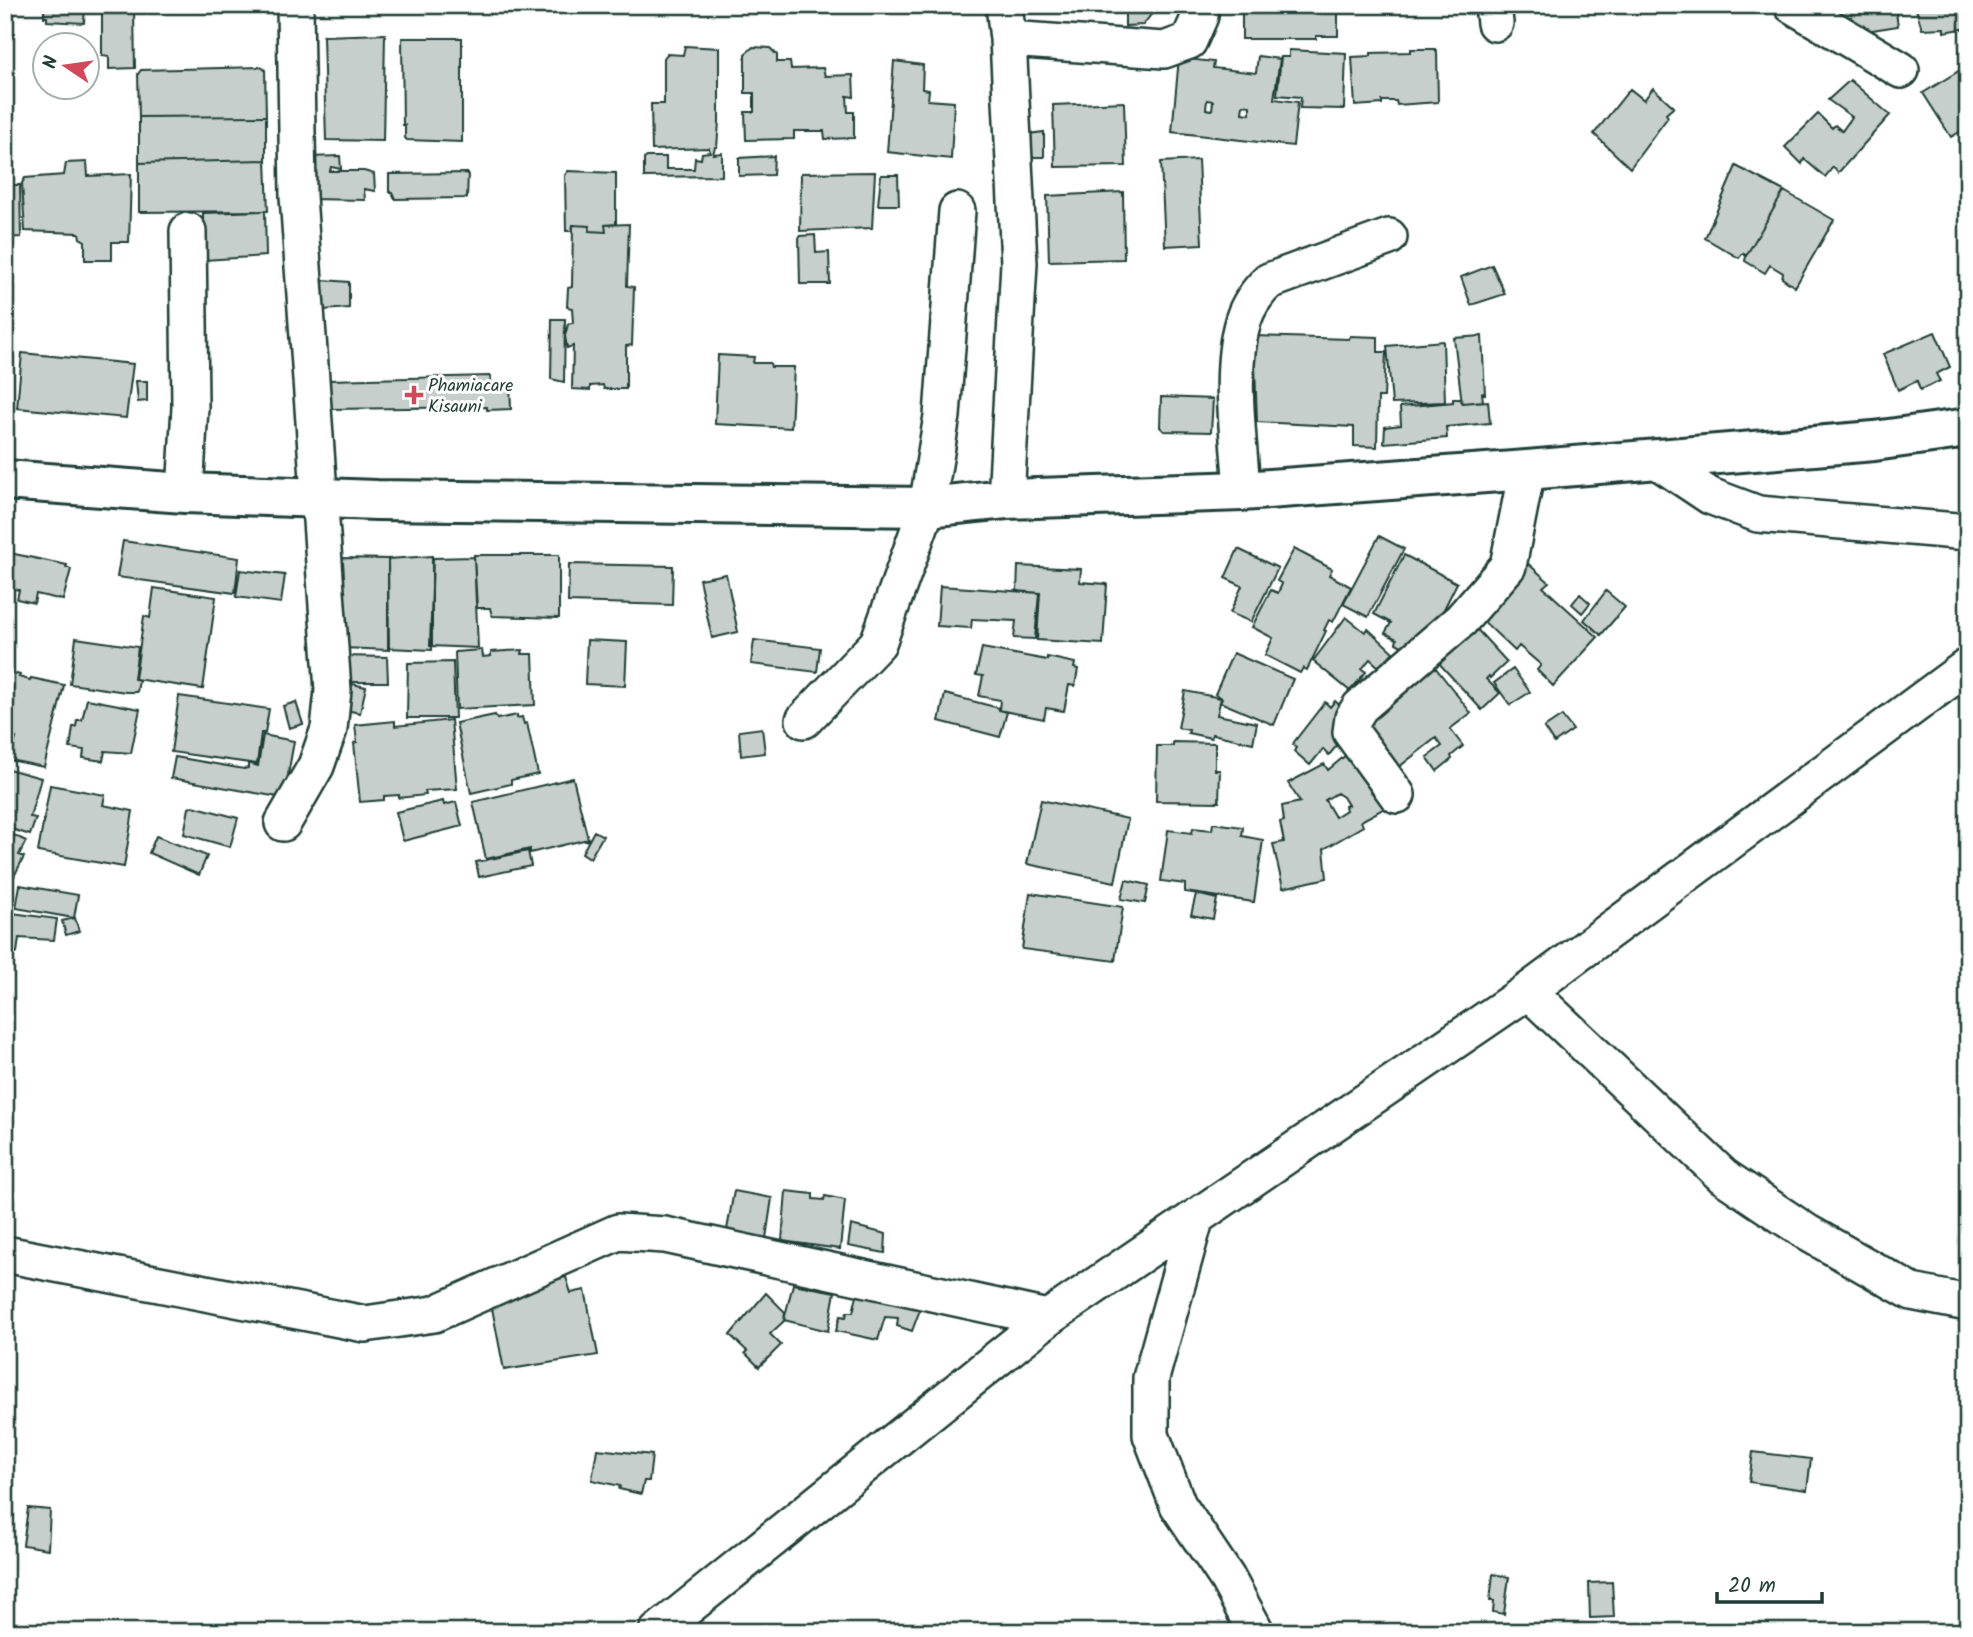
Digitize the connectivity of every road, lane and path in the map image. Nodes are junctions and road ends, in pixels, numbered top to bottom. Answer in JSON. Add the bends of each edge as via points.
{"nodes":[{"id":1,"x":295,"y":5,"type":"edge"},
{"id":2,"x":1201,"y":5,"type":"edge"},
{"id":3,"x":1792,"y":5,"type":"edge"},
{"id":4,"x":1006,"y":22,"type":"edge"},
{"id":5,"x":1900,"y":71,"type":"dead end"},
{"id":6,"x":957,"y":211,"type":"dead end"},
{"id":7,"x":188,"y":231,"type":"dead end"},
{"id":8,"x":1389,"y":237,"type":"dead end"},
{"id":9,"x":1968,"y":428,"type":"edge"},
{"id":10,"x":1656,"y":460,"type":"junction"},
{"id":11,"x":1527,"y":470,"type":"junction"},
{"id":12,"x":5,"y":480,"type":"edge"},
{"id":13,"x":1242,"y":491,"type":"junction"},
{"id":14,"x":186,"y":493,"type":"junction"},
{"id":15,"x":318,"y":497,"type":"junction"},
{"id":16,"x":1006,"y":499,"type":"junction"},
{"id":17,"x":927,"y":507,"type":"junction"},
{"id":18,"x":1968,"y":532,"type":"edge"},
{"id":19,"x":1968,"y":666,"type":"edge"},
{"id":20,"x":804,"y":720,"type":"dead end"},
{"id":21,"x":1397,"y":794,"type":"dead end"},
{"id":22,"x":283,"y":822,"type":"dead end"},
{"id":23,"x":1528,"y":991,"type":"junction"},
{"id":24,"x":1195,"y":1220,"type":"junction"},
{"id":25,"x":5,"y":1254,"type":"edge"},
{"id":26,"x":1968,"y":1303,"type":"edge"},
{"id":27,"x":1048,"y":1318,"type":"junction"},
{"id":28,"x":657,"y":1632,"type":"edge"},
{"id":29,"x":1256,"y":1632,"type":"edge"}],
"edges":[{"from":1,"to":15,"type":"street","via":[[298,196]]},
{"from":2,"to":4,"type":"street","via":[[1189,41],[1164,50]]},
{"from":3,"to":5,"type":"street"},
{"from":4,"to":16,"type":"street","via":[[1019,263]]},
{"from":6,"to":17,"type":"street","via":[[943,416]]},
{"from":7,"to":14,"type":"street"},
{"from":8,"to":13,"type":"street","via":[[1269,281],[1256,294],[1243,321],[1236,372]]},
{"from":9,"to":10,"type":"main road"},
{"from":10,"to":11,"type":"main road"},
{"from":10,"to":18,"type":"street","via":[[1710,496],[1758,514]]},
{"from":11,"to":13,"type":"main road"},
{"from":11,"to":21,"type":"street","via":[[1508,566],[1461,620],[1353,718],[1350,732]]},
{"from":12,"to":14,"type":"main road"},
{"from":13,"to":16,"type":"main road"},
{"from":14,"to":15,"type":"main road"},
{"from":15,"to":17,"type":"main road"},
{"from":15,"to":22,"type":"street","via":[[333,690],[329,729],[316,766]]},
{"from":16,"to":17,"type":"main road"},
{"from":17,"to":20,"type":"street","via":[[878,643]]},
{"from":19,"to":23,"type":"street"},
{"from":23,"to":24,"type":"street"},
{"from":23,"to":26,"type":"street","via":[[1723,1176],[1808,1233],[1912,1292]]},
{"from":24,"to":27,"type":"street"},
{"from":24,"to":29,"type":"street","via":[[1151,1378],[1151,1435],[1178,1504]]},
{"from":25,"to":27,"type":"street","via":[[365,1324],[434,1314],[618,1232],[666,1235]]},
{"from":27,"to":28,"type":"street"}]}
